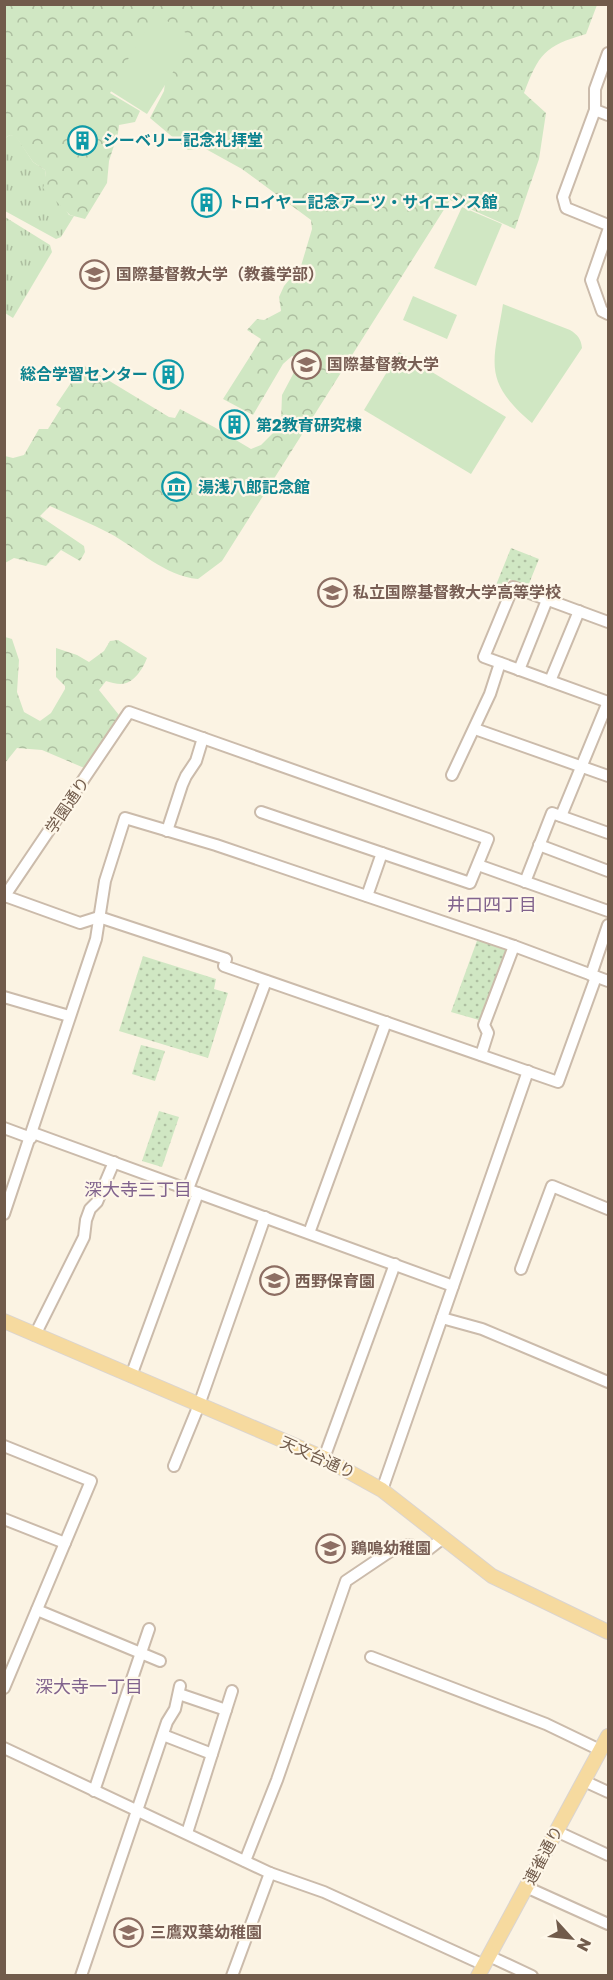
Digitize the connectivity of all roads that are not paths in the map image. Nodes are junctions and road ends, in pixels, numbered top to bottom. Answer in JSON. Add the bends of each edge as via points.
{"nodes":[{"id":1,"x":608,"y":53,"type":"edge"},
{"id":2,"x":604,"y":75,"type":"edge"},
{"id":3,"x":595,"y":110,"type":"junction"},
{"id":4,"x":609,"y":115,"type":"edge"},
{"id":5,"x":609,"y":225,"type":"edge"},
{"id":6,"x":609,"y":231,"type":"edge"},
{"id":7,"x":609,"y":314,"type":"edge"},
{"id":8,"x":547,"y":600,"type":"junction"},
{"id":9,"x":579,"y":611,"type":"junction"},
{"id":10,"x":609,"y":622,"type":"edge"},
{"id":11,"x":500,"y":663,"type":"junction"},
{"id":12,"x":519,"y":670,"type":"junction"},
{"id":13,"x":550,"y":681,"type":"junction"},
{"id":14,"x":608,"y":702,"type":"edge"},
{"id":15,"x":474,"y":729,"type":"junction"},
{"id":16,"x":203,"y":738,"type":"junction"},
{"id":17,"x":582,"y":766,"type":"junction"},
{"id":18,"x":452,"y":775,"type":"dead end"},
{"id":19,"x":609,"y":776,"type":"edge"},
{"id":20,"x":261,"y":812,"type":"dead end"},
{"id":21,"x":561,"y":816,"type":"junction"},
{"id":22,"x":167,"y":831,"type":"junction"},
{"id":23,"x":609,"y":832,"type":"edge"},
{"id":24,"x":539,"y":845,"type":"junction"},
{"id":25,"x":382,"y":854,"type":"junction"},
{"id":26,"x":478,"y":865,"type":"junction"},
{"id":27,"x":609,"y":871,"type":"edge"},
{"id":28,"x":525,"y":882,"type":"junction"},
{"id":29,"x":367,"y":896,"type":"junction"},
{"id":30,"x":5,"y":897,"type":"edge"},
{"id":31,"x":609,"y":911,"type":"edge"},
{"id":32,"x":99,"y":917,"type":"junction"},
{"id":33,"x":609,"y":925,"type":"edge"},
{"id":34,"x":514,"y":946,"type":"junction"},
{"id":35,"x":594,"y":976,"type":"junction"},
{"id":36,"x":266,"y":981,"type":"junction"},
{"id":37,"x":609,"y":981,"type":"edge"},
{"id":38,"x":4,"y":997,"type":"edge"},
{"id":39,"x":69,"y":1016,"type":"junction"},
{"id":40,"x":386,"y":1022,"type":"junction"},
{"id":41,"x":482,"y":1055,"type":"junction"},
{"id":42,"x":528,"y":1071,"type":"junction"},
{"id":43,"x":4,"y":1128,"type":"edge"},
{"id":44,"x":32,"y":1135,"type":"junction"},
{"id":45,"x":114,"y":1162,"type":"junction"},
{"id":46,"x":193,"y":1191,"type":"junction"},
{"id":47,"x":609,"y":1209,"type":"edge"},
{"id":48,"x":5,"y":1214,"type":"edge"},
{"id":49,"x":265,"y":1217,"type":"junction"},
{"id":50,"x":309,"y":1233,"type":"junction"},
{"id":51,"x":395,"y":1264,"type":"junction"},
{"id":52,"x":521,"y":1269,"type":"dead end"},
{"id":53,"x":453,"y":1286,"type":"junction"},
{"id":54,"x":442,"y":1318,"type":"junction"},
{"id":55,"x":4,"y":1322,"type":"edge"},
{"id":56,"x":35,"y":1335,"type":"junction"},
{"id":57,"x":131,"y":1377,"type":"junction"},
{"id":58,"x":609,"y":1382,"type":"edge"},
{"id":59,"x":199,"y":1405,"type":"junction"},
{"id":60,"x":4,"y":1446,"type":"edge"},
{"id":61,"x":324,"y":1458,"type":"junction"},
{"id":62,"x":174,"y":1466,"type":"dead end"},
{"id":63,"x":382,"y":1490,"type":"junction"},
{"id":64,"x":4,"y":1519,"type":"edge"},
{"id":65,"x":443,"y":1538,"type":"junction"},
{"id":66,"x":64,"y":1543,"type":"junction"},
{"id":67,"x":37,"y":1610,"type":"junction"},
{"id":68,"x":149,"y":1629,"type":"dead end"},
{"id":69,"x":609,"y":1632,"type":"edge"},
{"id":70,"x":140,"y":1654,"type":"junction"},
{"id":71,"x":371,"y":1657,"type":"dead end"},
{"id":72,"x":160,"y":1661,"type":"dead end"},
{"id":73,"x":4,"y":1688,"type":"edge"},
{"id":74,"x":232,"y":1691,"type":"dead end"},
{"id":75,"x":226,"y":1710,"type":"junction"},
{"id":76,"x":163,"y":1735,"type":"junction"},
{"id":77,"x":609,"y":1736,"type":"edge"},
{"id":78,"x":4,"y":1748,"type":"edge"},
{"id":79,"x":600,"y":1750,"type":"junction"},
{"id":80,"x":212,"y":1754,"type":"junction"},
{"id":81,"x":584,"y":1781,"type":"junction"},
{"id":82,"x":94,"y":1791,"type":"junction"},
{"id":83,"x":609,"y":1792,"type":"edge"},
{"id":84,"x":136,"y":1810,"type":"junction"},
{"id":85,"x":556,"y":1831,"type":"junction"},
{"id":86,"x":187,"y":1833,"type":"junction"},
{"id":87,"x":609,"y":1855,"type":"edge"},
{"id":88,"x":245,"y":1861,"type":"junction"},
{"id":89,"x":270,"y":1873,"type":"junction"},
{"id":90,"x":526,"y":1887,"type":"junction"},
{"id":91,"x":609,"y":1924,"type":"edge"},
{"id":92,"x":483,"y":1965,"type":"edge"},
{"id":93,"x":81,"y":1976,"type":"edge"},
{"id":94,"x":232,"y":1976,"type":"edge"},
{"id":95,"x":532,"y":1976,"type":"edge"}],
"edges":[{"from":1,"to":2,"type":"street"},
{"from":2,"to":3,"type":"street","via":[[595,89]]},
{"from":3,"to":4,"type":"street"},
{"from":3,"to":5,"type":"street","via":[[562,197],[566,208]]},
{"from":6,"to":7,"type":"street","via":[[591,280],[602,311]]},
{"from":8,"to":9,"type":"street"},
{"from":8,"to":11,"type":"street","via":[[513,587],[484,657]]},
{"from":8,"to":12,"type":"street"},
{"from":9,"to":10,"type":"street"},
{"from":9,"to":13,"type":"street"},
{"from":11,"to":12,"type":"street"},
{"from":11,"to":15,"type":"street"},
{"from":12,"to":13,"type":"street"},
{"from":13,"to":14,"type":"street"},
{"from":14,"to":17,"type":"street"},
{"from":15,"to":17,"type":"street"},
{"from":15,"to":18,"type":"street"},
{"from":16,"to":22,"type":"street"},
{"from":16,"to":26,"type":"street","via":[[488,839]]},
{"from":16,"to":30,"type":"street","name":"学園通り","via":[[129,712]]},
{"from":17,"to":19,"type":"street"},
{"from":17,"to":21,"type":"street"},
{"from":20,"to":25,"type":"street"},
{"from":21,"to":23,"type":"street"},
{"from":21,"to":24,"type":"street","via":[[552,813]]},
{"from":22,"to":29,"type":"street"},
{"from":22,"to":32,"type":"street","via":[[125,818],[105,881]]},
{"from":24,"to":27,"type":"street"},
{"from":24,"to":28,"type":"street"},
{"from":25,"to":26,"type":"street","via":[[471,883]]},
{"from":25,"to":29,"type":"street"},
{"from":26,"to":28,"type":"street"},
{"from":28,"to":31,"type":"street"},
{"from":29,"to":34,"type":"street"},
{"from":30,"to":32,"type":"street","via":[[80,923]]},
{"from":32,"to":36,"type":"street","via":[[226,959],[224,966]]},
{"from":32,"to":39,"type":"street","via":[[96,939]]},
{"from":33,"to":35,"type":"street"},
{"from":34,"to":35,"type":"street"},
{"from":34,"to":41,"type":"street","via":[[484,1025],[488,1033]]},
{"from":35,"to":37,"type":"street"},
{"from":35,"to":42,"type":"street","via":[[558,1082]]},
{"from":36,"to":40,"type":"street"},
{"from":36,"to":46,"type":"street"},
{"from":38,"to":39,"type":"street"},
{"from":39,"to":44,"type":"street"},
{"from":40,"to":41,"type":"street"},
{"from":40,"to":50,"type":"street"},
{"from":41,"to":42,"type":"street"},
{"from":42,"to":53,"type":"street"},
{"from":43,"to":44,"type":"street"},
{"from":44,"to":45,"type":"street"},
{"from":44,"to":48,"type":"street"},
{"from":45,"to":46,"type":"street"},
{"from":45,"to":56,"type":"street","via":[[97,1202],[90,1209],[84,1237]]},
{"from":46,"to":49,"type":"street"},
{"from":46,"to":57,"type":"street"},
{"from":47,"to":52,"type":"street","via":[[552,1186]]},
{"from":49,"to":50,"type":"street"},
{"from":49,"to":59,"type":"street"},
{"from":50,"to":51,"type":"street"},
{"from":51,"to":53,"type":"street"},
{"from":51,"to":61,"type":"street"},
{"from":53,"to":54,"type":"street"},
{"from":54,"to":58,"type":"street","via":[[482,1329]]},
{"from":54,"to":63,"type":"street"},
{"from":55,"to":56,"type":"main road","name":"天文台通り"},
{"from":56,"to":57,"type":"main road","name":"天文台通り"},
{"from":57,"to":59,"type":"main road","name":"天文台通り"},
{"from":59,"to":61,"type":"main road","name":"天文台通り"},
{"from":59,"to":62,"type":"street"},
{"from":60,"to":66,"type":"street","via":[[91,1481]]},
{"from":61,"to":63,"type":"main road","name":"天文台通り"},
{"from":63,"to":65,"type":"main road","name":"天文台通り"},
{"from":64,"to":66,"type":"street"},
{"from":65,"to":69,"type":"main road","name":"天文台通り","via":[[492,1576]]},
{"from":65,"to":88,"type":"street","via":[[429,1549],[408,1545],[395,1548],[346,1581]]},
{"from":66,"to":67,"type":"street"},
{"from":67,"to":70,"type":"street"},
{"from":67,"to":73,"type":"street"},
{"from":68,"to":70,"type":"street"},
{"from":70,"to":72,"type":"street"},
{"from":70,"to":82,"type":"street"},
{"from":71,"to":79,"type":"street","via":[[546,1724]]},
{"from":74,"to":75,"type":"street"},
{"from":75,"to":76,"type":"street","via":[[179,1690]]},
{"from":75,"to":80,"type":"street"},
{"from":76,"to":80,"type":"street"},
{"from":76,"to":84,"type":"street"},
{"from":77,"to":79,"type":"main road","name":"連雀通り"},
{"from":78,"to":82,"type":"street"},
{"from":79,"to":81,"type":"main road","name":"連雀通り"},
{"from":80,"to":86,"type":"street"},
{"from":81,"to":83,"type":"street"},
{"from":81,"to":85,"type":"main road","name":"連雀通り"},
{"from":82,"to":84,"type":"street"},
{"from":84,"to":86,"type":"street"},
{"from":84,"to":93,"type":"street"},
{"from":85,"to":87,"type":"street"},
{"from":85,"to":90,"type":"main road","name":"連雀通り"},
{"from":86,"to":88,"type":"street"},
{"from":88,"to":89,"type":"street"},
{"from":89,"to":92,"type":"street","via":[[367,1911]]},
{"from":89,"to":94,"type":"street"},
{"from":90,"to":91,"type":"street"},
{"from":90,"to":92,"type":"main road","name":"連雀通り"},
{"from":92,"to":95,"type":"street"}]}
